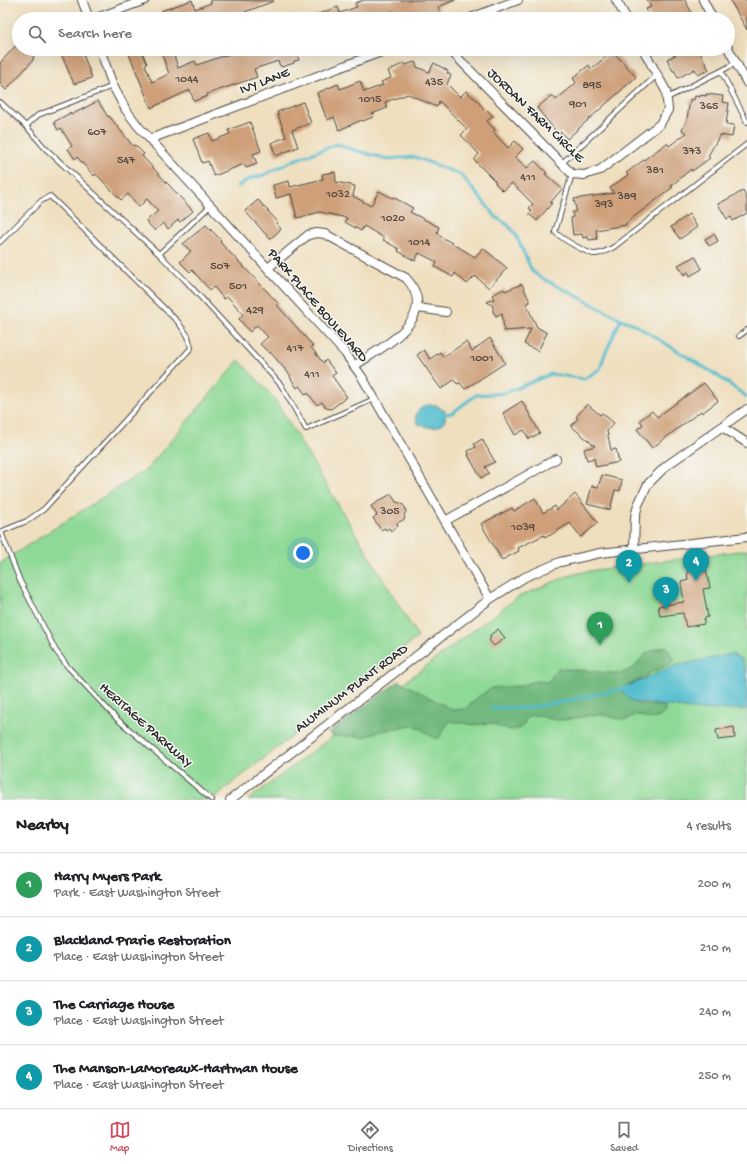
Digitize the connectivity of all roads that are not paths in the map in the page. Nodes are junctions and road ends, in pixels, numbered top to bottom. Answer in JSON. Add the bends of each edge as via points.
{"nodes":[{"id":1,"x":82,"y":0,"type":"edge"},
{"id":2,"x":145,"y":0,"type":"edge"},
{"id":3,"x":518,"y":0,"type":"edge"},
{"id":4,"x":616,"y":0,"type":"edge"},
{"id":5,"x":703,"y":0,"type":"edge"},
{"id":6,"x":86,"y":12,"type":"edge"},
{"id":7,"x":113,"y":12,"type":"edge"},
{"id":8,"x":486,"y":12,"type":"edge"},
{"id":9,"x":623,"y":12,"type":"edge"},
{"id":10,"x":709,"y":12,"type":"edge"},
{"id":11,"x":102,"y":56,"type":"edge"},
{"id":12,"x":370,"y":56,"type":"edge"},
{"id":13,"x":455,"y":56,"type":"edge"},
{"id":14,"x":647,"y":56,"type":"edge"},
{"id":15,"x":732,"y":56,"type":"edge"},
{"id":16,"x":736,"y":63,"type":"junction"},
{"id":17,"x":721,"y":71,"type":"junction"},
{"id":18,"x":657,"y":75,"type":"junction"},
{"id":19,"x":747,"y":83,"type":"edge"},
{"id":20,"x":113,"y":86,"type":"junction"},
{"id":21,"x":666,"y":99,"type":"junction"},
{"id":22,"x":0,"y":102,"type":"edge"},
{"id":23,"x":747,"y":122,"type":"edge"},
{"id":24,"x":26,"y":126,"type":"junction"},
{"id":25,"x":150,"y":139,"type":"junction"},
{"id":26,"x":747,"y":144,"type":"edge"},
{"id":27,"x":562,"y":163,"type":"junction"},
{"id":28,"x":572,"y":174,"type":"junction"},
{"id":29,"x":211,"y":206,"type":"junction"},
{"id":30,"x":0,"y":242,"type":"edge"},
{"id":31,"x":159,"y":254,"type":"junction"},
{"id":32,"x":268,"y":268,"type":"junction"},
{"id":33,"x":418,"y":308,"type":"junction"},
{"id":34,"x":446,"y":312,"type":"dead end"},
{"id":35,"x":747,"y":330,"type":"edge"},
{"id":36,"x":738,"y":336,"type":"dead end"},
{"id":37,"x":354,"y":366,"type":"junction"},
{"id":38,"x":374,"y":399,"type":"junction"},
{"id":39,"x":747,"y":409,"type":"edge"},
{"id":40,"x":722,"y":427,"type":"junction"},
{"id":41,"x":747,"y":442,"type":"edge"},
{"id":42,"x":556,"y":459,"type":"dead end"},
{"id":43,"x":445,"y":521,"type":"junction"},
{"id":44,"x":1,"y":532,"type":"edge"},
{"id":45,"x":747,"y":536,"type":"edge"},
{"id":46,"x":634,"y":549,"type":"junction"},
{"id":47,"x":490,"y":599,"type":"junction"},
{"id":48,"x":212,"y":800,"type":"edge"},
{"id":49,"x":230,"y":800,"type":"edge"}],
"edges":[{"from":1,"to":6,"type":"street"},
{"from":2,"to":7,"type":"street"},
{"from":3,"to":8,"type":"street"},
{"from":4,"to":9,"type":"street"},
{"from":5,"to":10,"type":"street"},
{"from":11,"to":20,"type":"street","name":"PARK PLACE BOULEVARD"},
{"from":12,"to":25,"type":"street","name":"IVY LANE"},
{"from":13,"to":27,"type":"street","name":"JORDAN FARM CIRCLE"},
{"from":14,"to":18,"type":"street","name":"JORDAN FARM CIRCLE"},
{"from":15,"to":16,"type":"street"},
{"from":16,"to":17,"type":"lane"},
{"from":16,"to":19,"type":"street"},
{"from":17,"to":21,"type":"lane"},
{"from":17,"to":23,"type":"lane"},
{"from":18,"to":21,"type":"street","name":"JORDAN FARM CIRCLE","via":[[666,91]]},
{"from":18,"to":27,"type":"lane"},
{"from":20,"to":24,"type":"lane","via":[[38,115]]},
{"from":20,"to":25,"type":"street","name":"PARK PLACE BOULEVARD","via":[[126,110]]},
{"from":21,"to":28,"type":"street","name":"JORDAN FARM CIRCLE","via":[[668,110],[660,124],[600,170],[584,175]]},
{"from":22,"to":24,"type":"lane"},
{"from":24,"to":31,"type":"lane","via":[[44,148]]},
{"from":25,"to":29,"type":"street","name":"PARK PLACE BOULEVARD"},
{"from":26,"to":28,"type":"lane","via":[[606,252],[594,254],[562,239],[555,232]]},
{"from":27,"to":28,"type":"street","name":"JORDAN FARM CIRCLE"},
{"from":29,"to":31,"type":"lane"},
{"from":29,"to":32,"type":"street","name":"PARK PLACE BOULEVARD"},
{"from":30,"to":44,"type":"lane","via":[[41,201],[50,196],[178,322],[188,336],[191,348],[44,509],[27,521]]},
{"from":31,"to":38,"type":"lane","via":[[281,385],[306,429]]},
{"from":32,"to":33,"type":"street","via":[[308,235],[325,234],[406,278],[417,294]]},
{"from":32,"to":37,"type":"street","name":"PARK PLACE BOULEVARD","via":[[345,352]]},
{"from":33,"to":34,"type":"street"},
{"from":33,"to":37,"type":"street","via":[[410,324],[401,333]]},
{"from":35,"to":36,"type":"lane"},
{"from":37,"to":38,"type":"street","name":"PARK PLACE BOULEVARD"},
{"from":38,"to":43,"type":"street","name":"PARK PLACE BOULEVARD"},
{"from":39,"to":40,"type":"street"},
{"from":40,"to":41,"type":"street"},
{"from":40,"to":46,"type":"street","via":[[666,466],[648,484],[635,517]]},
{"from":42,"to":43,"type":"street"},
{"from":43,"to":47,"type":"street","name":"PARK PLACE BOULEVARD"},
{"from":44,"to":48,"type":"lane","name":"HERITAGE PARKWAY","via":[[20,581],[56,651],[68,667],[117,720]]},
{"from":45,"to":46,"type":"street","name":"ALUMINUM PLANT ROAD"},
{"from":46,"to":47,"type":"street","name":"ALUMINUM PLANT ROAD","via":[[560,562],[525,577]]},
{"from":47,"to":49,"type":"street","name":"ALUMINUM PLANT ROAD"}]}
